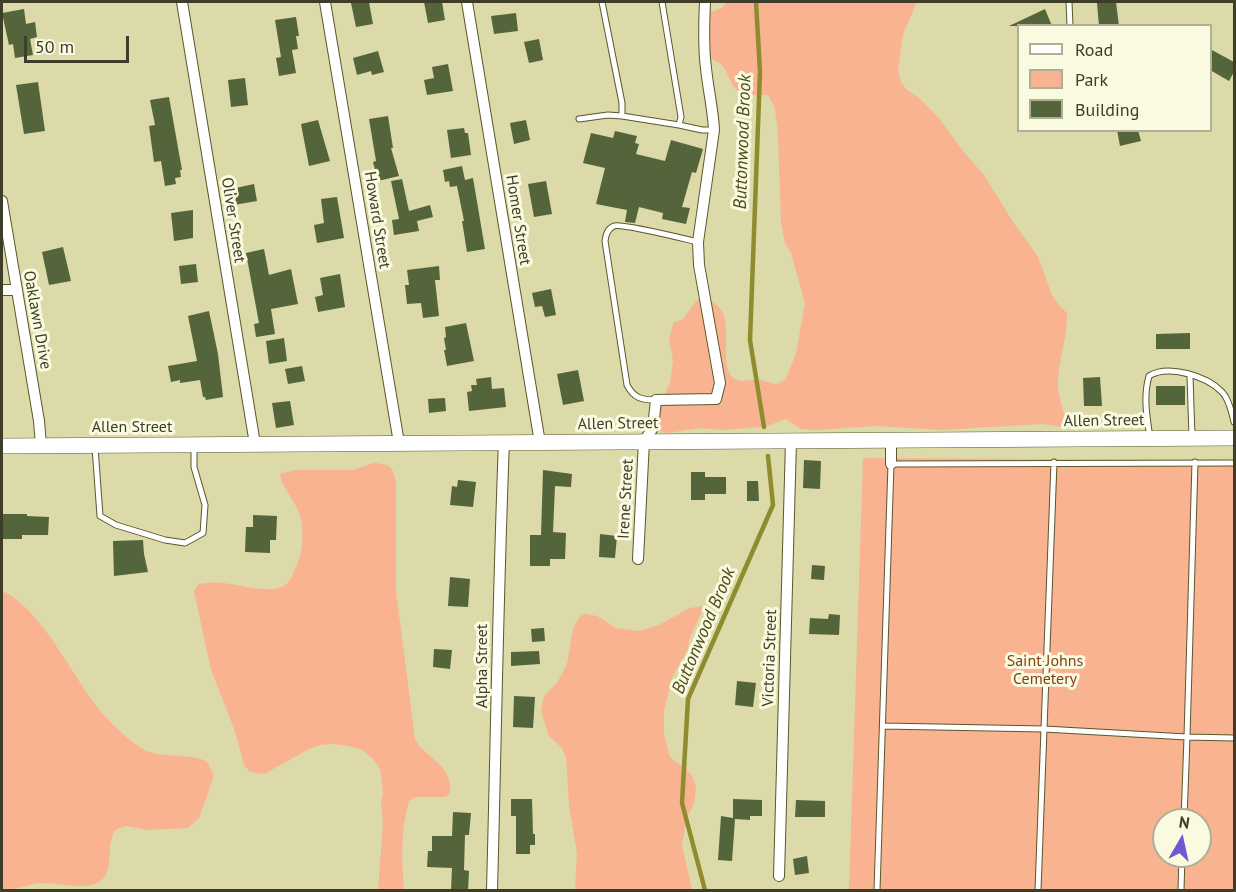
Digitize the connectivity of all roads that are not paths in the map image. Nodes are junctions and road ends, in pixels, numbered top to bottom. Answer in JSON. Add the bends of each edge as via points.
{"nodes":[{"id":1,"x":182,"y":2,"type":"edge"},
{"id":2,"x":325,"y":2,"type":"edge"},
{"id":3,"x":467,"y":2,"type":"edge"},
{"id":4,"x":602,"y":2,"type":"edge"},
{"id":5,"x":662,"y":2,"type":"edge"},
{"id":6,"x":705,"y":2,"type":"edge"},
{"id":7,"x":1069,"y":2,"type":"edge"},
{"id":8,"x":1070,"y":24,"type":"edge"},
{"id":9,"x":622,"y":116,"type":"junction"},
{"id":10,"x":579,"y":119,"type":"dead end"},
{"id":11,"x":680,"y":125,"type":"junction"},
{"id":12,"x":714,"y":130,"type":"junction"},
{"id":13,"x":2,"y":201,"type":"edge"},
{"id":14,"x":698,"y":242,"type":"junction"},
{"id":15,"x":2,"y":290,"type":"edge"},
{"id":16,"x":17,"y":290,"type":"junction"},
{"id":17,"x":1190,"y":376,"type":"junction"},
{"id":18,"x":656,"y":400,"type":"junction"},
{"id":19,"x":1234,"y":422,"type":"edge"},
{"id":20,"x":1150,"y":438,"type":"junction"},
{"id":21,"x":1192,"y":438,"type":"junction"},
{"id":22,"x":1234,"y":438,"type":"edge"},
{"id":23,"x":891,"y":440,"type":"junction"},
{"id":24,"x":644,"y":441,"type":"junction"},
{"id":25,"x":792,"y":441,"type":"junction"},
{"id":26,"x":504,"y":442,"type":"junction"},
{"id":27,"x":399,"y":443,"type":"junction"},
{"id":28,"x":540,"y":443,"type":"junction"},
{"id":29,"x":194,"y":444,"type":"junction"},
{"id":30,"x":255,"y":444,"type":"junction"},
{"id":31,"x":41,"y":445,"type":"junction"},
{"id":32,"x":95,"y":445,"type":"junction"},
{"id":33,"x":2,"y":446,"type":"edge"},
{"id":34,"x":1054,"y":462,"type":"junction"},
{"id":35,"x":1195,"y":462,"type":"junction"},
{"id":36,"x":1234,"y":463,"type":"edge"},
{"id":37,"x":891,"y":464,"type":"junction"},
{"id":38,"x":638,"y":559,"type":"dead end"},
{"id":39,"x":883,"y":726,"type":"junction"},
{"id":40,"x":1044,"y":729,"type":"junction"},
{"id":41,"x":1187,"y":737,"type":"junction"},
{"id":42,"x":1234,"y":738,"type":"edge"},
{"id":43,"x":1184,"y":808,"type":"edge"},
{"id":44,"x":1182,"y":868,"type":"edge"},
{"id":45,"x":779,"y":876,"type":"dead end"},
{"id":46,"x":492,"y":891,"type":"edge"},
{"id":47,"x":876,"y":891,"type":"edge"},
{"id":48,"x":1038,"y":891,"type":"edge"},
{"id":49,"x":1181,"y":891,"type":"edge"}],
"edges":[{"from":1,"to":30,"type":"street","name":"Oliver Street"},
{"from":2,"to":27,"type":"street","name":"Howard Street"},
{"from":3,"to":28,"type":"street","name":"Homer Street"},
{"from":4,"to":9,"type":"lane"},
{"from":5,"to":11,"type":"lane"},
{"from":6,"to":12,"type":"street","via":[[703,33]]},
{"from":7,"to":8,"type":"lane"},
{"from":9,"to":10,"type":"lane"},
{"from":9,"to":11,"type":"lane"},
{"from":11,"to":12,"type":"lane"},
{"from":12,"to":14,"type":"street"},
{"from":13,"to":16,"type":"street","name":"Oaklawn Drive"},
{"from":14,"to":18,"type":"street","via":[[720,383],[716,399]]},
{"from":14,"to":18,"type":"lane","via":[[616,225],[606,234],[627,385],[642,400]]},
{"from":15,"to":16,"type":"street"},
{"from":16,"to":31,"type":"street","name":"Oaklawn Drive"},
{"from":17,"to":19,"type":"lane","via":[[1210,382],[1224,393]]},
{"from":17,"to":20,"type":"lane","via":[[1164,370],[1149,376],[1146,399]]},
{"from":17,"to":21,"type":"lane"},
{"from":18,"to":24,"type":"street","name":"Irene Street","via":[[653,428]]},
{"from":20,"to":21,"type":"street","name":"Allen Street"},
{"from":20,"to":23,"type":"street","name":"Allen Street"},
{"from":21,"to":22,"type":"street","name":"Allen Street"},
{"from":23,"to":25,"type":"street","name":"Allen Street"},
{"from":23,"to":37,"type":"street"},
{"from":24,"to":25,"type":"street","name":"Allen Street"},
{"from":24,"to":28,"type":"street","name":"Allen Street"},
{"from":24,"to":38,"type":"street","name":"Irene Street"},
{"from":25,"to":45,"type":"street","name":"Victoria Street"},
{"from":26,"to":27,"type":"street","name":"Allen Street"},
{"from":26,"to":28,"type":"street","name":"Allen Street"},
{"from":26,"to":46,"type":"street","name":"Alpha Street"},
{"from":27,"to":30,"type":"street","name":"Allen Street"},
{"from":29,"to":30,"type":"street","name":"Allen Street"},
{"from":29,"to":32,"type":"street","name":"Allen Street"},
{"from":29,"to":32,"type":"lane","via":[[195,467],[205,505],[204,533],[185,543],[116,525],[100,516]]},
{"from":31,"to":32,"type":"street","name":"Allen Street"},
{"from":31,"to":33,"type":"street","name":"Allen Street"},
{"from":34,"to":35,"type":"lane"},
{"from":34,"to":37,"type":"lane"},
{"from":34,"to":40,"type":"lane"},
{"from":35,"to":36,"type":"lane"},
{"from":35,"to":41,"type":"lane"},
{"from":37,"to":39,"type":"lane"},
{"from":39,"to":40,"type":"lane"},
{"from":39,"to":47,"type":"lane"},
{"from":40,"to":41,"type":"lane"},
{"from":40,"to":48,"type":"lane"},
{"from":41,"to":42,"type":"lane"},
{"from":41,"to":43,"type":"lane"},
{"from":44,"to":49,"type":"lane"}]}
